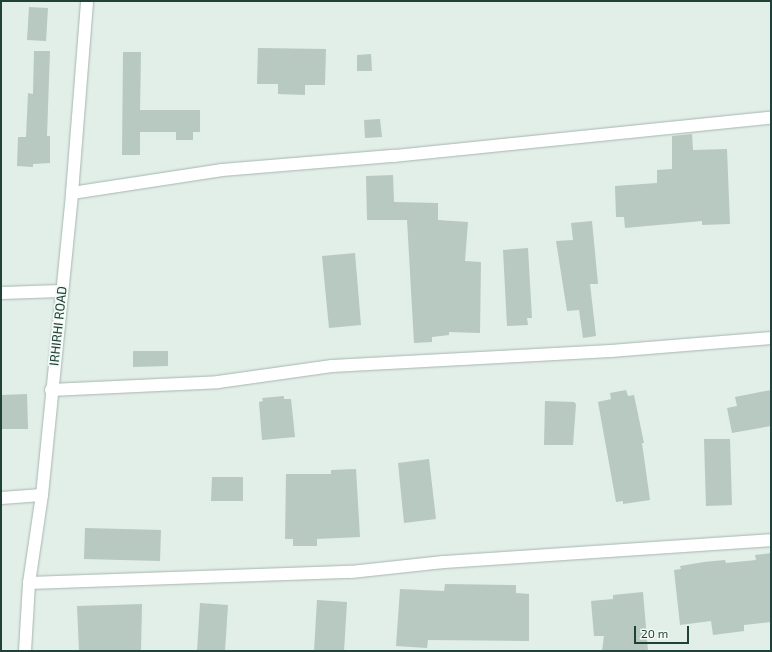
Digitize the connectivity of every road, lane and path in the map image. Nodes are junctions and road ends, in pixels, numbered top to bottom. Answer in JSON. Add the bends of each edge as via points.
{"nodes":[{"id":1,"x":87,"y":1,"type":"edge"},
{"id":2,"x":771,"y":118,"type":"edge"},
{"id":3,"x":72,"y":193,"type":"junction"},
{"id":4,"x":62,"y":291,"type":"junction"},
{"id":5,"x":1,"y":293,"type":"edge"},
{"id":6,"x":771,"y":338,"type":"edge"},
{"id":7,"x":51,"y":390,"type":"junction"},
{"id":8,"x":42,"y":495,"type":"junction"},
{"id":9,"x":1,"y":498,"type":"edge"},
{"id":10,"x":771,"y":540,"type":"edge"},
{"id":11,"x":29,"y":583,"type":"junction"},
{"id":12,"x":25,"y":651,"type":"edge"}],
"edges":[{"from":1,"to":3,"type":"street","name":"IRHIRHI ROAD"},
{"from":2,"to":3,"type":"street","via":[[394,156],[222,170]]},
{"from":3,"to":4,"type":"street","name":"IRHIRHI ROAD"},
{"from":4,"to":5,"type":"street"},
{"from":4,"to":7,"type":"street","name":"IRHIRHI ROAD"},
{"from":6,"to":7,"type":"street","via":[[595,352],[332,366],[218,382]]},
{"from":7,"to":8,"type":"street","name":"IRHIRHI ROAD"},
{"from":8,"to":9,"type":"street"},
{"from":8,"to":11,"type":"street","name":"IRHIRHI ROAD"},
{"from":10,"to":11,"type":"street","via":[[443,562],[351,572]]},
{"from":11,"to":12,"type":"street","name":"IRHIRHI ROAD"}]}
